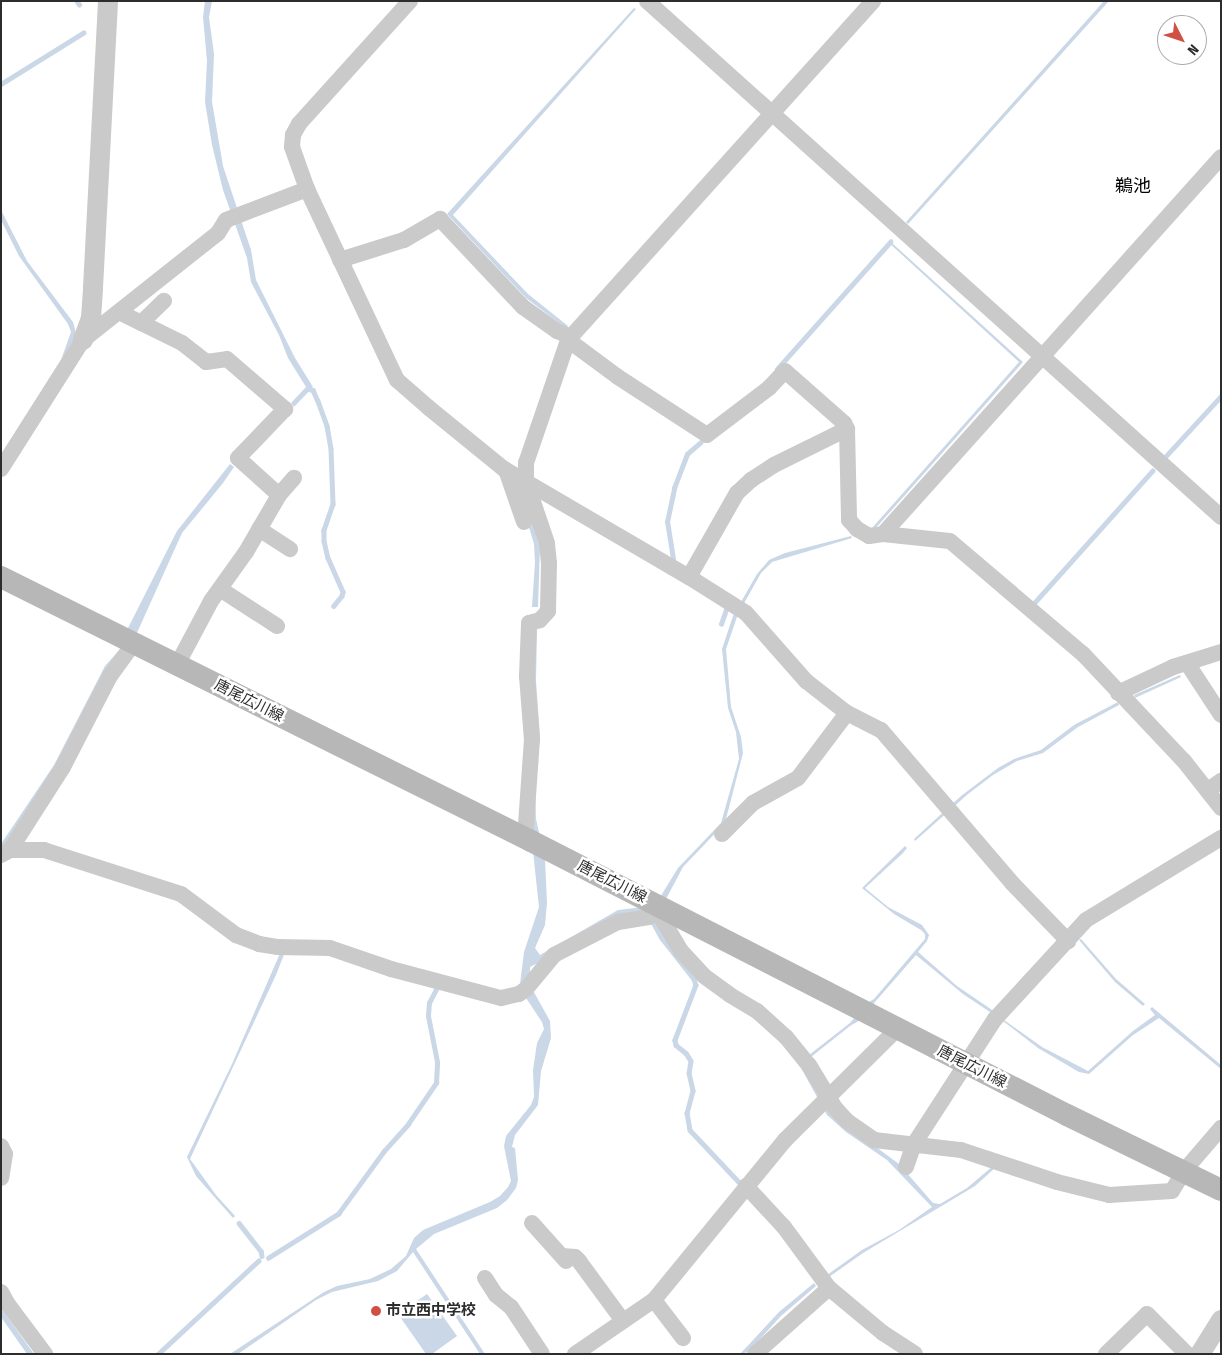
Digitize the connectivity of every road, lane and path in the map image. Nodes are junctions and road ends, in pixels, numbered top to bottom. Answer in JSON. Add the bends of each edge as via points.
{"nodes":[{"id":1,"x":108,"y":1,"type":"edge"},
{"id":2,"x":410,"y":1,"type":"edge"},
{"id":3,"x":647,"y":1,"type":"edge"},
{"id":4,"x":873,"y":1,"type":"edge"},
{"id":5,"x":772,"y":113,"type":"junction"},
{"id":6,"x":1221,"y":158,"type":"edge"},
{"id":7,"x":308,"y":189,"type":"junction"},
{"id":8,"x":340,"y":260,"type":"junction"},
{"id":9,"x":164,"y":301,"type":"dead end"},
{"id":10,"x":119,"y":312,"type":"junction"},
{"id":11,"x":141,"y":323,"type":"junction"},
{"id":12,"x":569,"y":339,"type":"junction"},
{"id":13,"x":83,"y":340,"type":"junction"},
{"id":14,"x":1041,"y":356,"type":"junction"},
{"id":15,"x":847,"y":429,"type":"junction"},
{"id":16,"x":3,"y":463,"type":"edge"},
{"id":17,"x":506,"y":470,"type":"junction"},
{"id":18,"x":294,"y":478,"type":"dead end"},
{"id":19,"x":526,"y":481,"type":"junction"},
{"id":20,"x":279,"y":494,"type":"junction"},
{"id":21,"x":1221,"y":517,"type":"edge"},
{"id":22,"x":524,"y":522,"type":"dead end"},
{"id":23,"x":259,"y":529,"type":"junction"},
{"id":24,"x":883,"y":534,"type":"junction"},
{"id":25,"x":290,"y":549,"type":"dead end"},
{"id":26,"x":1,"y":577,"type":"edge"},
{"id":27,"x":689,"y":577,"type":"junction"},
{"id":28,"x":220,"y":589,"type":"junction"},
{"id":29,"x":277,"y":626,"type":"dead end"},
{"id":30,"x":130,"y":641,"type":"junction"},
{"id":31,"x":1221,"y":652,"type":"edge"},
{"id":32,"x":1187,"y":663,"type":"junction"},
{"id":33,"x":177,"y":665,"type":"junction"},
{"id":34,"x":1118,"y":693,"type":"junction"},
{"id":35,"x":847,"y":712,"type":"junction"},
{"id":36,"x":1221,"y":715,"type":"edge"},
{"id":37,"x":1214,"y":786,"type":"edge"},
{"id":38,"x":1221,"y":808,"type":"edge"},
{"id":39,"x":722,"y":834,"type":"dead end"},
{"id":40,"x":1221,"y":838,"type":"edge"},
{"id":41,"x":533,"y":843,"type":"junction"},
{"id":42,"x":6,"y":852,"type":"edge"},
{"id":43,"x":659,"y":908,"type":"junction"},
{"id":44,"x":1068,"y":941,"type":"junction"},
{"id":45,"x":897,"y":1029,"type":"junction"},
{"id":46,"x":966,"y":1063,"type":"junction"},
{"id":47,"x":824,"y":1101,"type":"junction"},
{"id":48,"x":1221,"y":1128,"type":"edge"},
{"id":49,"x":914,"y":1144,"type":"junction"},
{"id":50,"x":1,"y":1146,"type":"edge"},
{"id":51,"x":906,"y":1167,"type":"dead end"},
{"id":52,"x":1184,"y":1171,"type":"junction"},
{"id":53,"x":1,"y":1178,"type":"edge"},
{"id":54,"x":746,"y":1186,"type":"junction"},
{"id":55,"x":1221,"y":1190,"type":"edge"},
{"id":56,"x":532,"y":1223,"type":"dead end"},
{"id":57,"x":484,"y":1278,"type":"dead end"},
{"id":58,"x":830,"y":1288,"type":"junction"},
{"id":59,"x":1,"y":1292,"type":"edge"},
{"id":60,"x":654,"y":1300,"type":"junction"},
{"id":61,"x":1221,"y":1320,"type":"edge"},
{"id":62,"x":623,"y":1321,"type":"junction"},
{"id":63,"x":683,"y":1338,"type":"dead end"},
{"id":64,"x":45,"y":1354,"type":"edge"},
{"id":65,"x":542,"y":1354,"type":"edge"},
{"id":66,"x":575,"y":1354,"type":"edge"},
{"id":67,"x":755,"y":1354,"type":"edge"},
{"id":68,"x":915,"y":1354,"type":"edge"},
{"id":69,"x":1106,"y":1354,"type":"edge"},
{"id":70,"x":1187,"y":1354,"type":"edge"},
{"id":71,"x":1200,"y":1354,"type":"edge"}],
"edges":[{"from":1,"to":13,"type":"street","via":[[91,318]]},
{"from":2,"to":7,"type":"street","via":[[299,124],[293,135],[292,147]]},
{"from":3,"to":5,"type":"street"},
{"from":4,"to":5,"type":"street"},
{"from":5,"to":12,"type":"street"},
{"from":5,"to":14,"type":"street"},
{"from":6,"to":14,"type":"street"},
{"from":7,"to":8,"type":"street"},
{"from":7,"to":10,"type":"street","via":[[226,220],[218,233]]},
{"from":8,"to":12,"type":"street","via":[[404,240],[440,219],[523,306]]},
{"from":8,"to":17,"type":"street","via":[[398,380]]},
{"from":9,"to":11,"type":"street"},
{"from":10,"to":11,"type":"street"},
{"from":10,"to":13,"type":"street"},
{"from":11,"to":20,"type":"street","via":[[182,343],[206,362],[227,359],[285,409],[238,458]]},
{"from":12,"to":15,"type":"street","via":[[707,435],[769,388],[785,370]]},
{"from":12,"to":19,"type":"street","via":[[526,463]]},
{"from":13,"to":16,"type":"street"},
{"from":14,"to":21,"type":"street"},
{"from":14,"to":24,"type":"street"},
{"from":15,"to":24,"type":"street","via":[[849,520],[869,536]]},
{"from":15,"to":27,"type":"street","via":[[774,465],[737,493]]},
{"from":17,"to":19,"type":"street"},
{"from":17,"to":22,"type":"street"},
{"from":18,"to":20,"type":"street"},
{"from":19,"to":27,"type":"street"},
{"from":19,"to":41,"type":"street","via":[[547,543],[549,563],[548,611],[540,620],[529,623],[527,676],[532,740]]},
{"from":20,"to":23,"type":"street"},
{"from":23,"to":25,"type":"street"},
{"from":23,"to":28,"type":"street"},
{"from":24,"to":34,"type":"street","via":[[950,541],[1083,654]]},
{"from":26,"to":30,"type":"main road","name":"唐尾広川線"},
{"from":27,"to":35,"type":"street","via":[[746,613],[806,681]]},
{"from":28,"to":29,"type":"street"},
{"from":28,"to":33,"type":"street"},
{"from":30,"to":33,"type":"main road","name":"唐尾広川線"},
{"from":30,"to":42,"type":"street","via":[[63,768]]},
{"from":31,"to":32,"type":"street"},
{"from":32,"to":34,"type":"street"},
{"from":32,"to":36,"type":"street"},
{"from":33,"to":41,"type":"main road","name":"唐尾広川線"},
{"from":34,"to":37,"type":"street","via":[[1184,761]]},
{"from":35,"to":39,"type":"street","via":[[798,778],[753,803]]},
{"from":35,"to":44,"type":"street","via":[[881,730],[1012,882]]},
{"from":37,"to":38,"type":"street"},
{"from":40,"to":44,"type":"street","via":[[1086,920]]},
{"from":41,"to":43,"type":"main road","name":"唐尾広川線"},
{"from":42,"to":43,"type":"street","via":[[44,850],[181,894],[236,936],[259,944],[330,948],[501,998],[527,987],[554,955],[618,922],[649,917]]},
{"from":43,"to":45,"type":"main road","name":"唐尾広川線"},
{"from":43,"to":47,"type":"street","via":[[681,951],[704,976],[757,1011],[786,1037],[809,1065]]},
{"from":44,"to":46,"type":"street","via":[[995,1019]]},
{"from":45,"to":46,"type":"main road","name":"唐尾広川線"},
{"from":45,"to":47,"type":"street"},
{"from":46,"to":49,"type":"street"},
{"from":46,"to":52,"type":"main road","name":"唐尾広川線"},
{"from":47,"to":49,"type":"street","via":[[874,1140]]},
{"from":47,"to":54,"type":"street"},
{"from":48,"to":52,"type":"street"},
{"from":49,"to":51,"type":"street"},
{"from":49,"to":52,"type":"street","via":[[961,1150],[1057,1182],[1109,1195],[1172,1191]]},
{"from":50,"to":53,"type":"street","via":[[5,1154]]},
{"from":52,"to":55,"type":"main road","name":"唐尾広川線"},
{"from":54,"to":58,"type":"street","via":[[784,1227]]},
{"from":54,"to":60,"type":"street"},
{"from":56,"to":62,"type":"street","via":[[564,1259],[579,1261]]},
{"from":57,"to":65,"type":"street","via":[[511,1307]]},
{"from":58,"to":67,"type":"street"},
{"from":58,"to":68,"type":"street","via":[[883,1333]]},
{"from":59,"to":64,"type":"street"},
{"from":60,"to":62,"type":"street"},
{"from":60,"to":63,"type":"street"},
{"from":61,"to":71,"type":"street"},
{"from":62,"to":66,"type":"street"},
{"from":69,"to":70,"type":"street","via":[[1147,1314]]}]}
